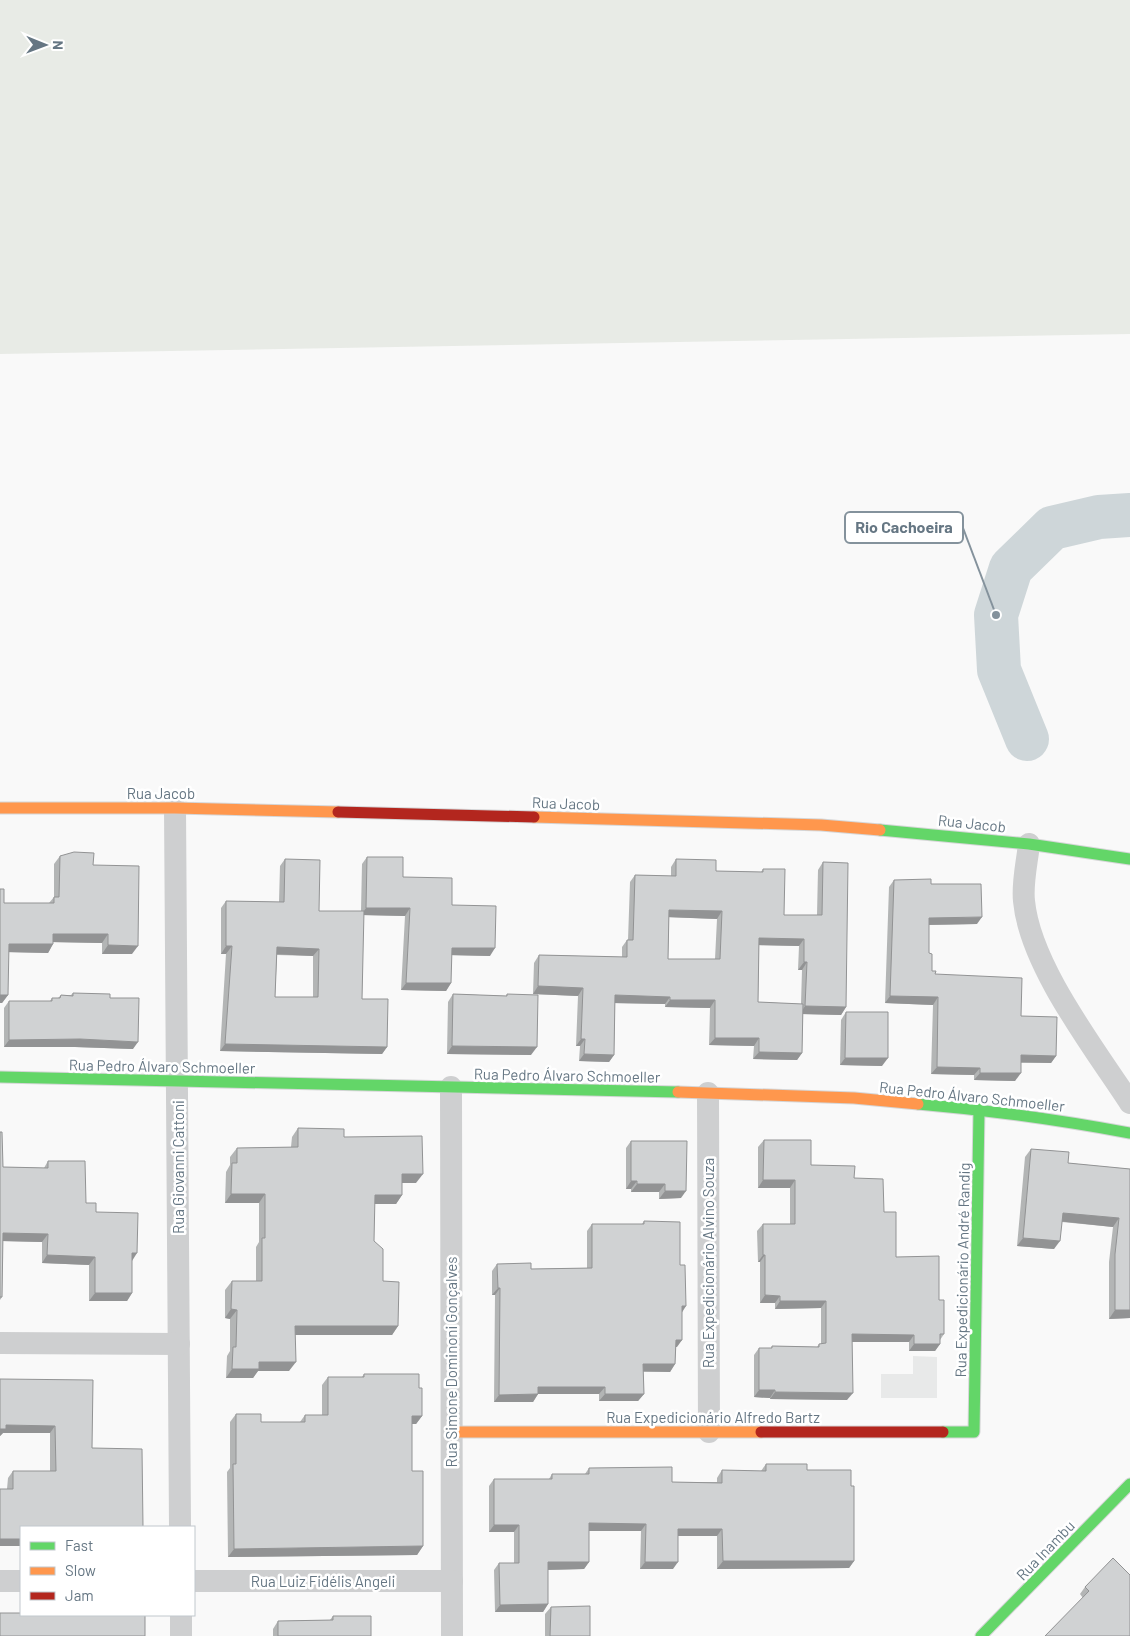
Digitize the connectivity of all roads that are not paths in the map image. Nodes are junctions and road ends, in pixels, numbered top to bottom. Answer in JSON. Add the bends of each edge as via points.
{"nodes":[{"id":1,"x":0,"y":808,"type":"edge"},
{"id":2,"x":175,"y":808,"type":"junction"},
{"id":3,"x":1029,"y":844,"type":"junction"},
{"id":4,"x":1130,"y":859,"type":"edge"},
{"id":5,"x":0,"y":1077,"type":"edge"},
{"id":6,"x":177,"y":1081,"type":"junction"},
{"id":7,"x":451,"y":1087,"type":"junction"},
{"id":8,"x":708,"y":1093,"type":"junction"},
{"id":9,"x":1130,"y":1103,"type":"edge"},
{"id":10,"x":979,"y":1109,"type":"junction"},
{"id":11,"x":1130,"y":1132,"type":"edge"},
{"id":12,"x":0,"y":1343,"type":"edge"},
{"id":13,"x":179,"y":1344,"type":"junction"},
{"id":14,"x":451,"y":1432,"type":"junction"},
{"id":15,"x":709,"y":1432,"type":"junction"},
{"id":16,"x":974,"y":1432,"type":"joint"},
{"id":17,"x":1130,"y":1484,"type":"edge"},
{"id":18,"x":180,"y":1526,"type":"edge"},
{"id":19,"x":452,"y":1580,"type":"junction"},
{"id":20,"x":0,"y":1581,"type":"edge"},
{"id":21,"x":20,"y":1581,"type":"edge"},
{"id":22,"x":195,"y":1581,"type":"edge"},
{"id":23,"x":181,"y":1616,"type":"edge"},
{"id":24,"x":181,"y":1636,"type":"edge"},
{"id":25,"x":452,"y":1636,"type":"edge"},
{"id":26,"x":981,"y":1636,"type":"edge"}],
"edges":[{"from":1,"to":2,"type":"street","name":"Rua Jacob"},
{"from":2,"to":3,"type":"street","name":"Rua Jacob","via":[[820,825]]},
{"from":2,"to":6,"type":"street","name":"Rua Giovanni Cattoni"},
{"from":3,"to":4,"type":"street","name":"Rua Jacob"},
{"from":3,"to":9,"type":"street","via":[[1024,900],[1029,926],[1044,965]]},
{"from":5,"to":6,"type":"street","name":"Rua Pedro Álvaro Schmoeller"},
{"from":6,"to":7,"type":"street","name":"Rua Pedro Álvaro Schmoeller"},
{"from":6,"to":13,"type":"street","name":"Rua Giovanni Cattoni"},
{"from":7,"to":8,"type":"street","name":"Rua Pedro Álvaro Schmoeller"},
{"from":7,"to":14,"type":"street","name":"Rua Simone Dominoni Gonçalves"},
{"from":8,"to":10,"type":"street","name":"Rua Pedro Álvaro Schmoeller","via":[[854,1098]]},
{"from":8,"to":15,"type":"street","name":"Rua Expedicionário Alvino Souza"},
{"from":10,"to":11,"type":"street","name":"Rua Pedro Álvaro Schmoeller"},
{"from":10,"to":16,"type":"street","name":"Rua Expedicionário André Randig"},
{"from":12,"to":13,"type":"street"},
{"from":13,"to":18,"type":"street","name":"Rua Giovanni Cattoni"},
{"from":14,"to":15,"type":"street","name":"Rua Expedicionário Alfredo Bartz"},
{"from":14,"to":19,"type":"street","name":"Rua Simone Dominoni Gonçalves"},
{"from":15,"to":16,"type":"street","name":"Rua Expedicionário Alfredo Bartz"},
{"from":17,"to":26,"type":"street","name":"Rua Inambu"},
{"from":19,"to":22,"type":"street","name":"Rua Luiz Fidélis Angeli"},
{"from":19,"to":25,"type":"street","name":"Rua Simone Dominoni Gonçalves"},
{"from":20,"to":21,"type":"street"},
{"from":23,"to":24,"type":"street"}]}
